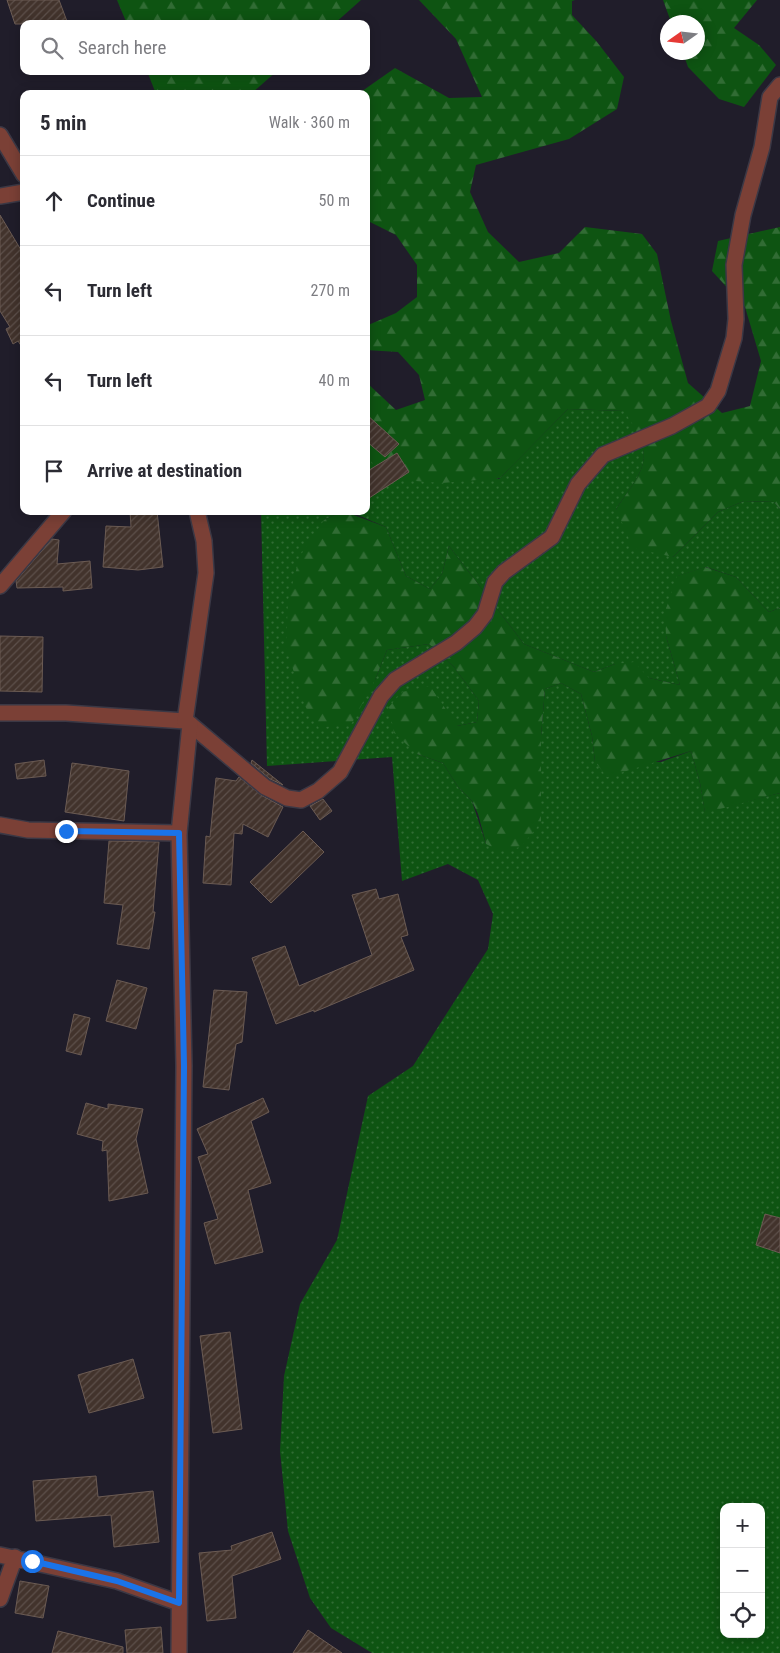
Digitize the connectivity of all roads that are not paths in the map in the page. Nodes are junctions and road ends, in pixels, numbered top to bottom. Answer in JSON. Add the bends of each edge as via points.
{"nodes":[{"id":1,"x":780,"y":85,"type":"edge"},
{"id":2,"x":0,"y":135,"type":"edge"},
{"id":3,"x":20,"y":168,"type":"edge"},
{"id":4,"x":20,"y":193,"type":"edge"},
{"id":5,"x":0,"y":196,"type":"edge"},
{"id":6,"x":61,"y":515,"type":"edge"},
{"id":7,"x":198,"y":515,"type":"edge"},
{"id":8,"x":0,"y":586,"type":"edge"},
{"id":9,"x":0,"y":713,"type":"edge"},
{"id":10,"x":188,"y":723,"type":"junction"},
{"id":11,"x":0,"y":825,"type":"edge"},
{"id":12,"x":179,"y":833,"type":"junction"},
{"id":13,"x":7,"y":1556,"type":"edge"},
{"id":14,"x":0,"y":1599,"type":"edge"},
{"id":15,"x":179,"y":1603,"type":"junction"},
{"id":16,"x":181,"y":1652,"type":"edge"}],
"edges":[{"from":1,"to":10,"type":"street","via":[[770,97],[762,147],[743,215],[734,266],[734,338],[718,391],[708,406],[672,426],[603,455],[578,484],[552,537],[495,582],[485,614],[475,627],[456,643],[395,680],[381,696],[340,772],[318,791],[301,800],[287,798],[265,788]]},
{"from":2,"to":3,"type":"street"},
{"from":4,"to":5,"type":"street"},
{"from":6,"to":8,"type":"street"},
{"from":7,"to":10,"type":"street","via":[[206,573]]},
{"from":9,"to":10,"type":"street","via":[[66,713]]},
{"from":10,"to":12,"type":"street"},
{"from":11,"to":12,"type":"street","via":[[28,830]]},
{"from":12,"to":15,"type":"street","via":[[184,1076]]},
{"from":13,"to":14,"type":"street"},
{"from":13,"to":15,"type":"street","via":[[117,1581]]},
{"from":15,"to":16,"type":"street"}]}
